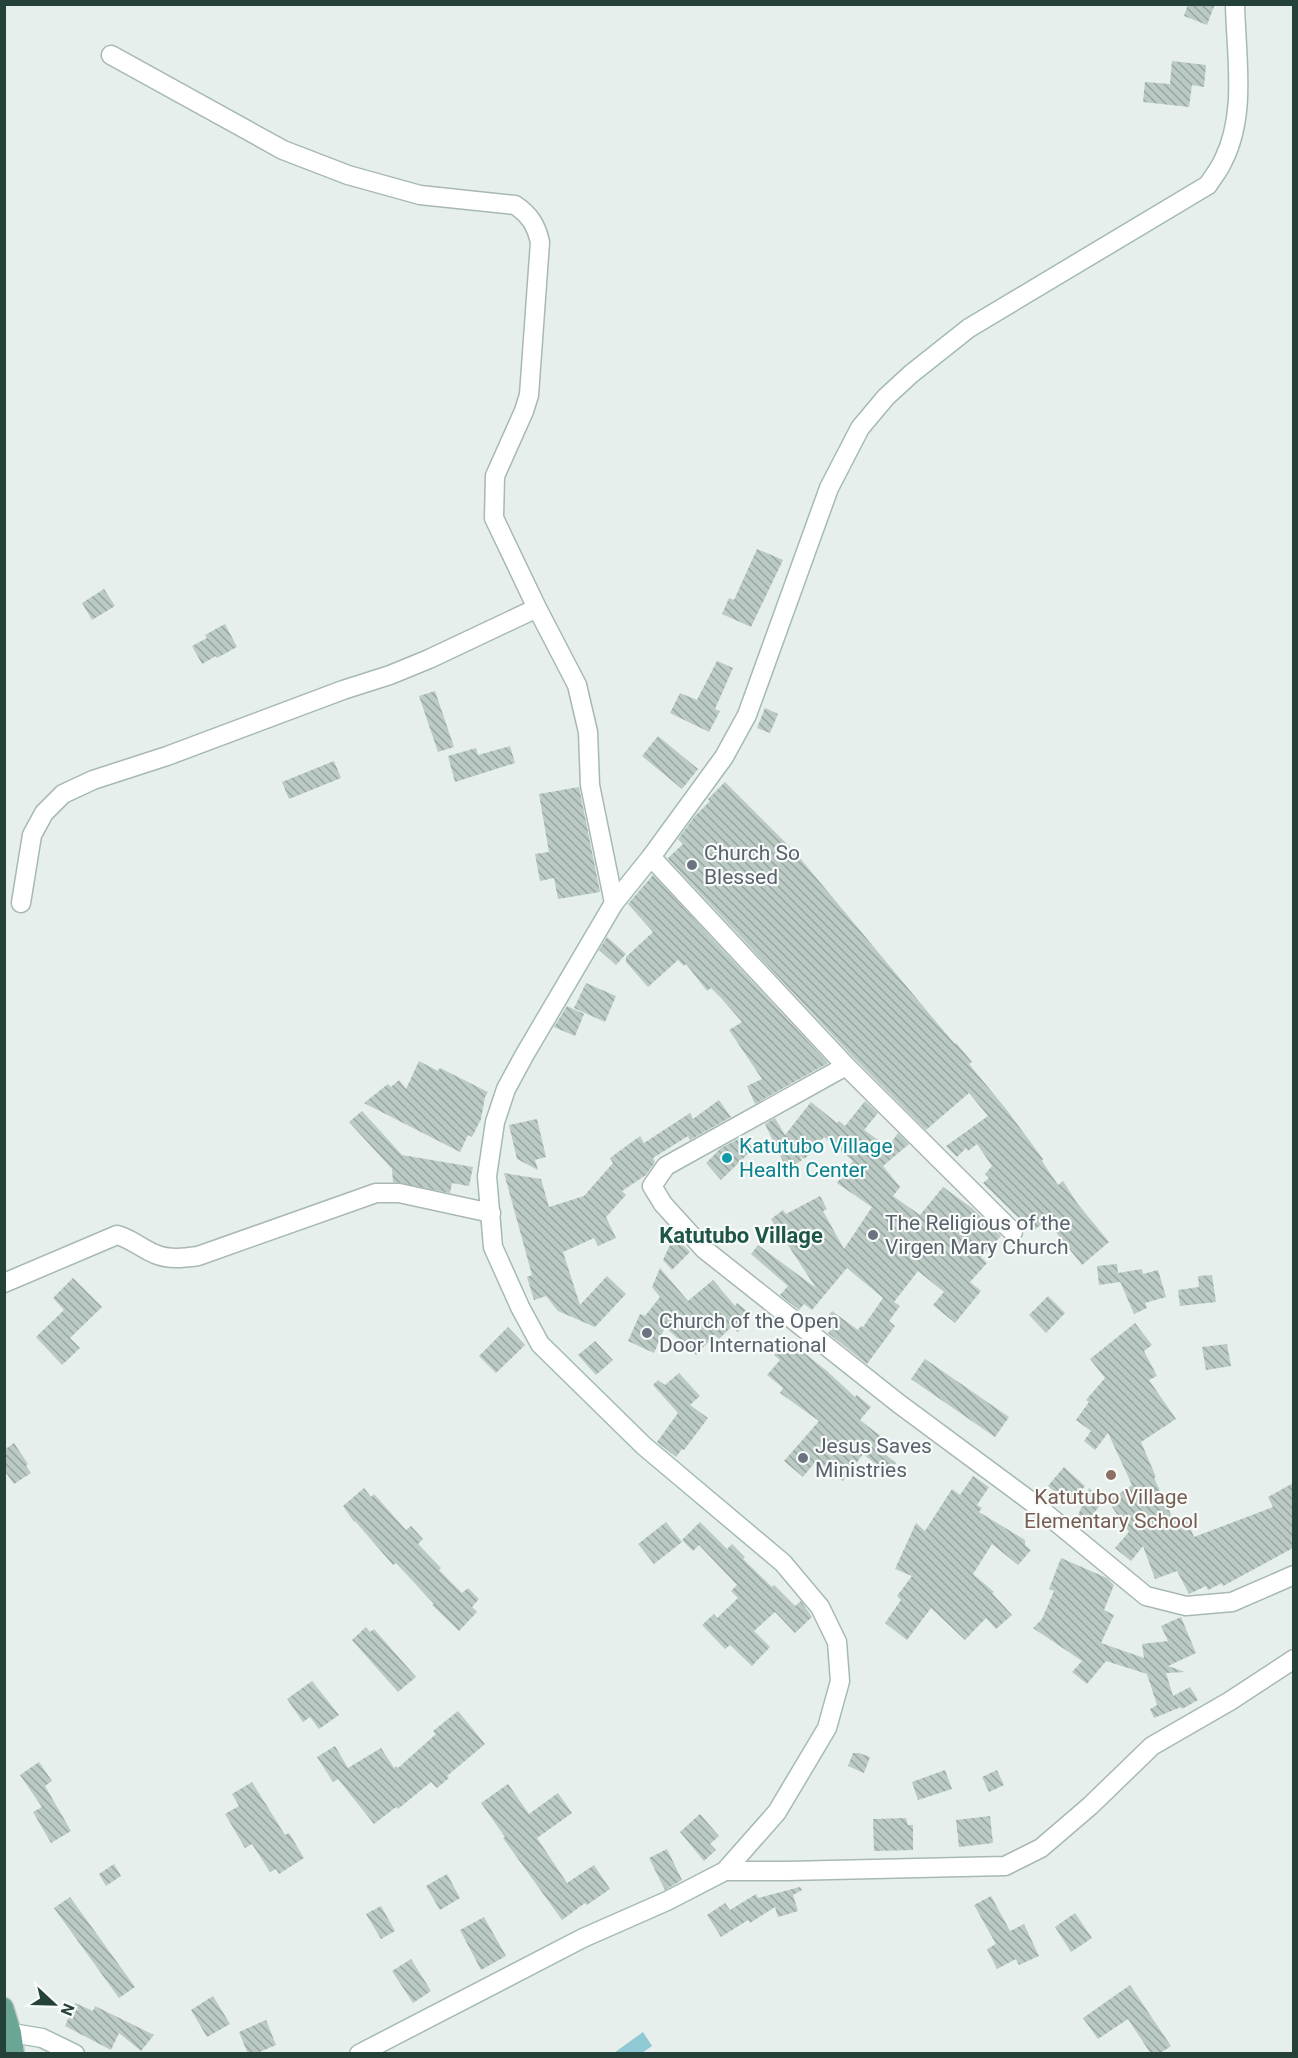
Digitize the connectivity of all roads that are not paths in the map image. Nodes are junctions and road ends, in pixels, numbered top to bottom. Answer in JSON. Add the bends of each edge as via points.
{"nodes":[{"id":1,"x":1235,"y":4,"type":"edge"},
{"id":2,"x":111,"y":55,"type":"dead end"},
{"id":3,"x":537,"y":608,"type":"junction"},
{"id":4,"x":651,"y":857,"type":"junction"},
{"id":5,"x":21,"y":903,"type":"dead end"},
{"id":6,"x":614,"y":903,"type":"junction"},
{"id":7,"x":846,"y":1066,"type":"junction"},
{"id":8,"x":490,"y":1214,"type":"junction"},
{"id":9,"x":1013,"y":1232,"type":"dead end"},
{"id":10,"x":4,"y":1283,"type":"edge"},
{"id":11,"x":1293,"y":1575,"type":"edge"},
{"id":12,"x":1293,"y":1659,"type":"edge"},
{"id":13,"x":725,"y":1871,"type":"junction"},
{"id":14,"x":4,"y":2007,"type":"edge"},
{"id":15,"x":12,"y":2033,"type":"junction"},
{"id":16,"x":15,"y":2054,"type":"edge"},
{"id":17,"x":75,"y":2054,"type":"edge"},
{"id":18,"x":359,"y":2054,"type":"edge"}],
"edges":[{"from":1,"to":4,"type":"street","via":[[1238,95],[1234,130],[1223,161],[1208,185],[969,328],[911,374],[860,428],[829,488],[747,715],[723,757]]},
{"from":2,"to":3,"type":"street","via":[[283,150],[337,171],[420,195],[514,205],[526,212],[536,226],[540,242],[529,395],[495,476],[494,518]]},
{"from":3,"to":5,"type":"street","via":[[390,675],[63,794],[44,813],[32,835]]},
{"from":3,"to":6,"type":"street","via":[[577,685],[588,732],[590,785]]},
{"from":4,"to":6,"type":"street"},
{"from":4,"to":7,"type":"street"},
{"from":6,"to":8,"type":"street","via":[[506,1089],[495,1122],[487,1176]]},
{"from":7,"to":9,"type":"street"},
{"from":7,"to":11,"type":"street","via":[[666,1166],[652,1186],[663,1204],[704,1249],[898,1403],[1033,1503],[1146,1596],[1186,1606],[1232,1602]]},
{"from":8,"to":10,"type":"street","via":[[399,1193],[376,1193],[198,1256],[175,1258],[155,1254],[117,1235]]},
{"from":8,"to":13,"type":"street","via":[[493,1247],[540,1344],[644,1446],[783,1563],[820,1606],[837,1642],[840,1681],[827,1728],[777,1812]]},
{"from":12,"to":13,"type":"street","via":[[1152,1746],[1041,1848],[1005,1866]]},
{"from":13,"to":18,"type":"street","via":[[583,1938]]},
{"from":14,"to":15,"type":"main road"},
{"from":15,"to":16,"type":"main road"},
{"from":15,"to":17,"type":"street","via":[[42,2038]]}]}
